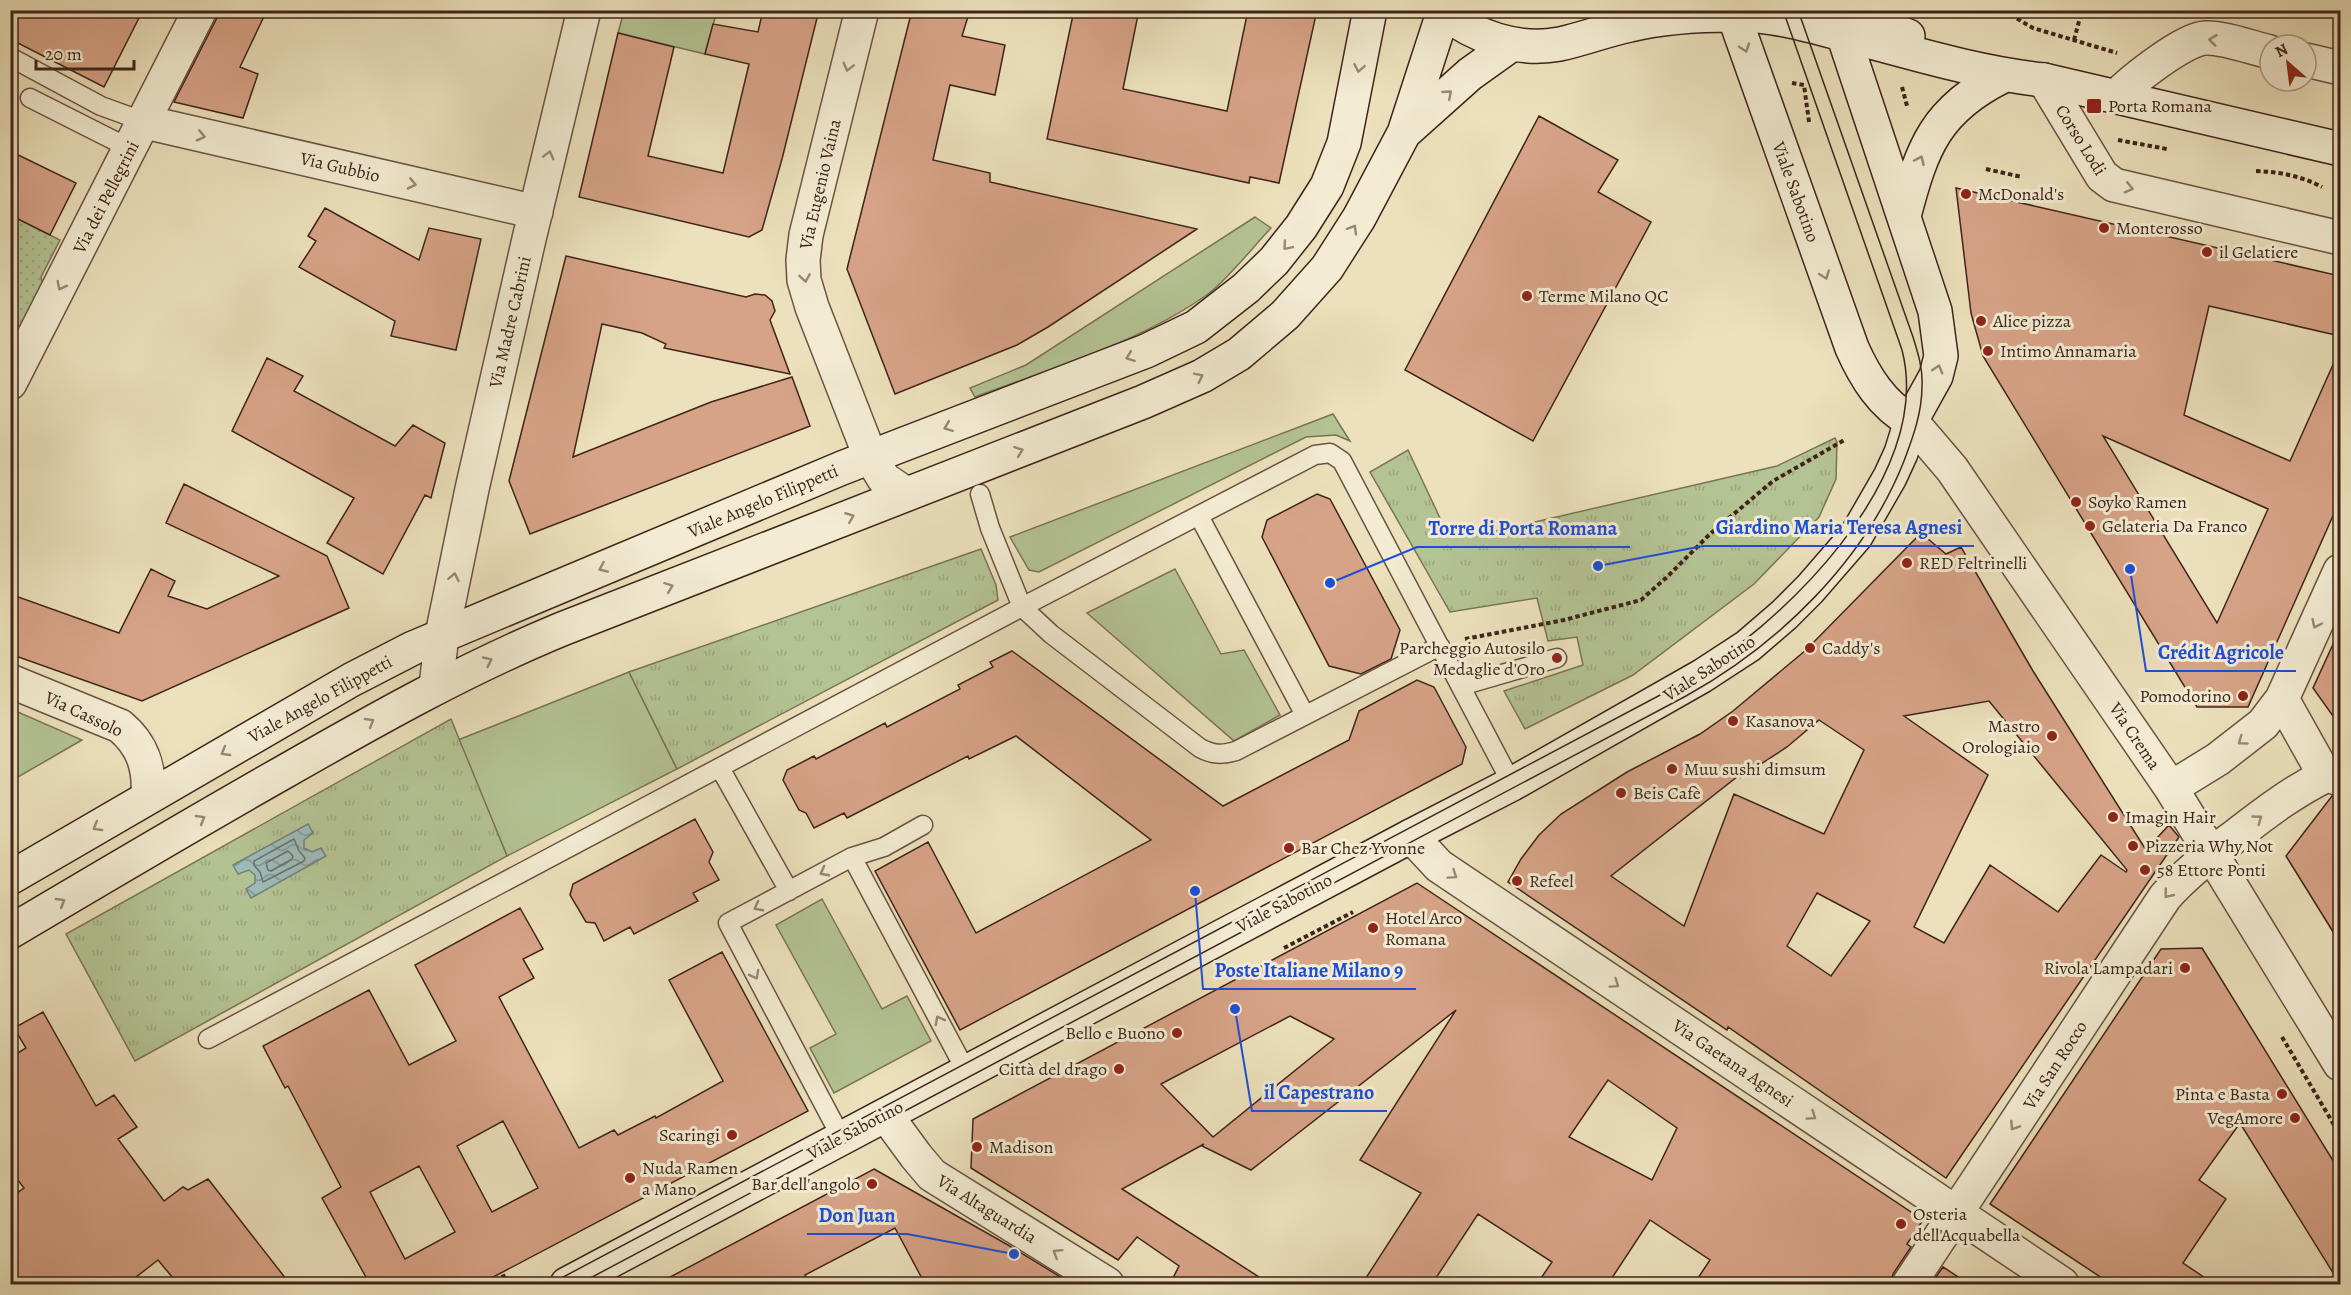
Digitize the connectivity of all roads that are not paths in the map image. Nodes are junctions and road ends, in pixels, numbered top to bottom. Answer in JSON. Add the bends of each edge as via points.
{"nodes":[{"id":1,"x":200,"y":10,"type":"edge"},
{"id":2,"x":584,"y":10,"type":"edge"},
{"id":3,"x":862,"y":10,"type":"edge"},
{"id":4,"x":1370,"y":10,"type":"edge"},
{"id":5,"x":1443,"y":11,"type":"edge"},
{"id":6,"x":1733,"y":13,"type":"edge"},
{"id":7,"x":1845,"y":18,"type":"edge"},
{"id":8,"x":1581,"y":25,"type":"edge"},
{"id":9,"x":1512,"y":44,"type":"junction"},
{"id":10,"x":2258,"y":49,"type":"edge"},
{"id":11,"x":10,"y":57,"type":"edge"},
{"id":12,"x":2318,"y":63,"type":"edge"},
{"id":13,"x":2340,"y":68,"type":"edge"},
{"id":14,"x":2003,"y":76,"type":"junction"},
{"id":15,"x":2044,"y":80,"type":"junction"},
{"id":16,"x":2116,"y":97,"type":"junction"},
{"id":17,"x":30,"y":98,"type":"dead end"},
{"id":18,"x":1404,"y":132,"type":"junction"},
{"id":19,"x":138,"y":135,"type":"junction"},
{"id":20,"x":2340,"y":149,"type":"edge"},
{"id":21,"x":536,"y":212,"type":"junction"},
{"id":22,"x":1904,"y":216,"type":"junction"},
{"id":23,"x":2340,"y":238,"type":"edge"},
{"id":24,"x":15,"y":363,"type":"edge"},
{"id":25,"x":1911,"y":421,"type":"junction"},
{"id":26,"x":870,"y":456,"type":"junction"},
{"id":27,"x":980,"y":494,"type":"dead end"},
{"id":28,"x":906,"y":495,"type":"junction"},
{"id":29,"x":1199,"y":516,"type":"junction"},
{"id":30,"x":2340,"y":571,"type":"edge"},
{"id":31,"x":1022,"y":607,"type":"junction"},
{"id":32,"x":442,"y":635,"type":"junction"},
{"id":33,"x":1440,"y":646,"type":"junction"},
{"id":34,"x":1557,"y":658,"type":"dead end"},
{"id":35,"x":10,"y":681,"type":"edge"},
{"id":36,"x":436,"y":686,"type":"junction"},
{"id":37,"x":1461,"y":686,"type":"junction"},
{"id":38,"x":2282,"y":699,"type":"junction"},
{"id":39,"x":1305,"y":716,"type":"junction"},
{"id":40,"x":720,"y":768,"type":"junction"},
{"id":41,"x":2333,"y":777,"type":"edge"},
{"id":42,"x":1512,"y":784,"type":"junction"},
{"id":43,"x":2171,"y":788,"type":"junction"},
{"id":44,"x":148,"y":797,"type":"junction"},
{"id":45,"x":923,"y":825,"type":"dead end"},
{"id":46,"x":1411,"y":836,"type":"junction"},
{"id":47,"x":2211,"y":854,"type":"junction"},
{"id":48,"x":852,"y":857,"type":"junction"},
{"id":49,"x":10,"y":878,"type":"edge"},
{"id":50,"x":789,"y":891,"type":"junction"},
{"id":51,"x":10,"y":932,"type":"edge"},
{"id":52,"x":208,"y":1039,"type":"dead end"},
{"id":53,"x":2340,"y":1064,"type":"edge"},
{"id":54,"x":966,"y":1071,"type":"junction"},
{"id":55,"x":886,"y":1114,"type":"junction"},
{"id":56,"x":842,"y":1137,"type":"junction"},
{"id":57,"x":1957,"y":1212,"type":"junction"},
{"id":58,"x":567,"y":1284,"type":"edge"},
{"id":59,"x":1107,"y":1284,"type":"edge"},
{"id":60,"x":1909,"y":1284,"type":"edge"},
{"id":61,"x":2062,"y":1284,"type":"edge"}],
"edges":[{"from":1,"to":19,"type":"street","name":"Via dei Pellegrini"},
{"from":21,"to":2,"type":"street","name":"Via Madre Cabrini","one_way":true},
{"from":3,"to":26,"type":"street","name":"Via Eugenio Vaina","one_way":true,"via":[[803,260],[812,307]]},
{"from":4,"to":26,"type":"street","name":"Viale Angelo Filippetti","one_way":true,"via":[[1345,137],[1334,172],[1301,227],[1246,288],[1196,327],[1163,344]]},
{"from":5,"to":9,"type":"street","via":[[1473,30]]},
{"from":5,"to":18,"type":"street"},
{"from":6,"to":7,"type":"street","via":[[1786,20]]},
{"from":6,"to":8,"type":"street","via":[[1658,20],[1603,31]]},
{"from":6,"to":25,"type":"street","name":"Viale Sabotino","one_way":true,"via":[[1852,348],[1869,382]]},
{"from":7,"to":14,"type":"street"},
{"from":7,"to":15,"type":"street"},
{"from":7,"to":22,"type":"street","name":"Viale Sabotino","via":[[1862,92]]},
{"from":8,"to":9,"type":"street","via":[[1537,47]]},
{"from":18,"to":9,"type":"street","one_way":true,"via":[[1470,74]]},
{"from":10,"to":16,"type":"street","one_way":true,"via":[[2216,39],[2195,40],[2176,50]]},
{"from":11,"to":19,"type":"lane","via":[[101,106]]},
{"from":12,"to":13,"type":"street"},
{"from":14,"to":15,"type":"street"},
{"from":22,"to":14,"type":"street","one_way":true,"via":[[1916,170],[1940,125],[1966,96]]},
{"from":15,"to":16,"type":"street","name":"Corso Lodi"},
{"from":15,"to":23,"type":"street","name":"Corso Lodi","one_way":true,"via":[[2102,176],[2114,185]]},
{"from":16,"to":20,"type":"street","name":"Corso Lodi"},
{"from":17,"to":19,"type":"lane"},
{"from":28,"to":18,"type":"street","one_way":true,"via":[[1143,402],[1202,376],[1239,354],[1285,315],[1327,268],[1359,218]]},
{"from":19,"to":21,"type":"street","name":"Via Gubbio","one_way":true},
{"from":19,"to":24,"type":"street","name":"Via dei Pellegrini","one_way":true},
{"from":32,"to":21,"type":"street","name":"Via Madre Cabrini","one_way":true},
{"from":25,"to":22,"type":"street","name":"Viale Sabotino","one_way":true,"via":[[1936,376],[1941,343],[1935,310]]},
{"from":25,"to":42,"type":"street","name":"Viale Sabotino","via":[[1890,477],[1856,536],[1784,615],[1748,646],[1702,676]]},
{"from":25,"to":43,"type":"street","name":"Via Crema","via":[[1952,469]]},
{"from":26,"to":28,"type":"street","name":"Via Eugenio Vaina","via":[[884,479]]},
{"from":26,"to":32,"type":"street","name":"Viale Angelo Filippetti","one_way":true},
{"from":27,"to":31,"type":"lane"},
{"from":36,"to":28,"type":"street","one_way":true,"via":[[562,629]]},
{"from":29,"to":31,"type":"lane"},
{"from":29,"to":33,"type":"lane","via":[[1315,455],[1330,453],[1342,461]]},
{"from":29,"to":39,"type":"lane"},
{"from":30,"to":38,"type":"street","one_way":true},
{"from":31,"to":39,"type":"lane","via":[[1060,641],[1212,754],[1236,751]]},
{"from":31,"to":40,"type":"lane"},
{"from":32,"to":36,"type":"street","name":"Via Madre Cabrini"},
{"from":32,"to":44,"type":"street","name":"Viale Angelo Filippetti","one_way":true,"via":[[374,668]]},
{"from":33,"to":37,"type":"lane"},
{"from":33,"to":39,"type":"lane"},
{"from":34,"to":37,"type":"lane"},
{"from":35,"to":44,"type":"street","name":"Via Cassolo","via":[[120,726],[143,757],[149,776]]},
{"from":51,"to":36,"type":"street","one_way":true},
{"from":37,"to":42,"type":"lane"},
{"from":38,"to":41,"type":"street","via":[[2319,765]]},
{"from":38,"to":43,"type":"street","one_way":true,"via":[[2249,737]]},
{"from":40,"to":50,"type":"lane"},
{"from":40,"to":52,"type":"lane"},
{"from":47,"to":41,"type":"street","name":"Via San Rocco","one_way":true,"via":[[2294,793]]},
{"from":42,"to":46,"type":"street","name":"Viale Sabotino"},
{"from":43,"to":47,"type":"street","name":"Via Crema"},
{"from":44,"to":49,"type":"street","name":"Viale Angelo Filippetti","one_way":true},
{"from":45,"to":48,"type":"lane","via":[[884,846]]},
{"from":46,"to":54,"type":"street","name":"Viale Sabotino"},
{"from":46,"to":57,"type":"street","name":"Via Gaetana Agnesi","one_way":true,"via":[[1439,866]]},
{"from":47,"to":53,"type":"street","name":"Via Crema"},
{"from":47,"to":57,"type":"street","name":"Via San Rocco","one_way":true,"via":[[2165,897]]},
{"from":48,"to":50,"type":"lane","one_way":true},
{"from":54,"to":48,"type":"lane","one_way":true},
{"from":50,"to":56,"type":"lane","one_way":true,"via":[[728,923]]},
{"from":54,"to":55,"type":"street","name":"Viale Sabotino"},
{"from":55,"to":56,"type":"street","name":"Viale Sabotino"},
{"from":59,"to":55,"type":"street","name":"Via Altaguardia","one_way":true,"via":[[932,1174]]},
{"from":56,"to":58,"type":"street","name":"Viale Sabotino"},
{"from":57,"to":60,"type":"street","name":"Via San Rocco"},
{"from":57,"to":61,"type":"street","name":"Via Gaetana Agnesi"}]}
